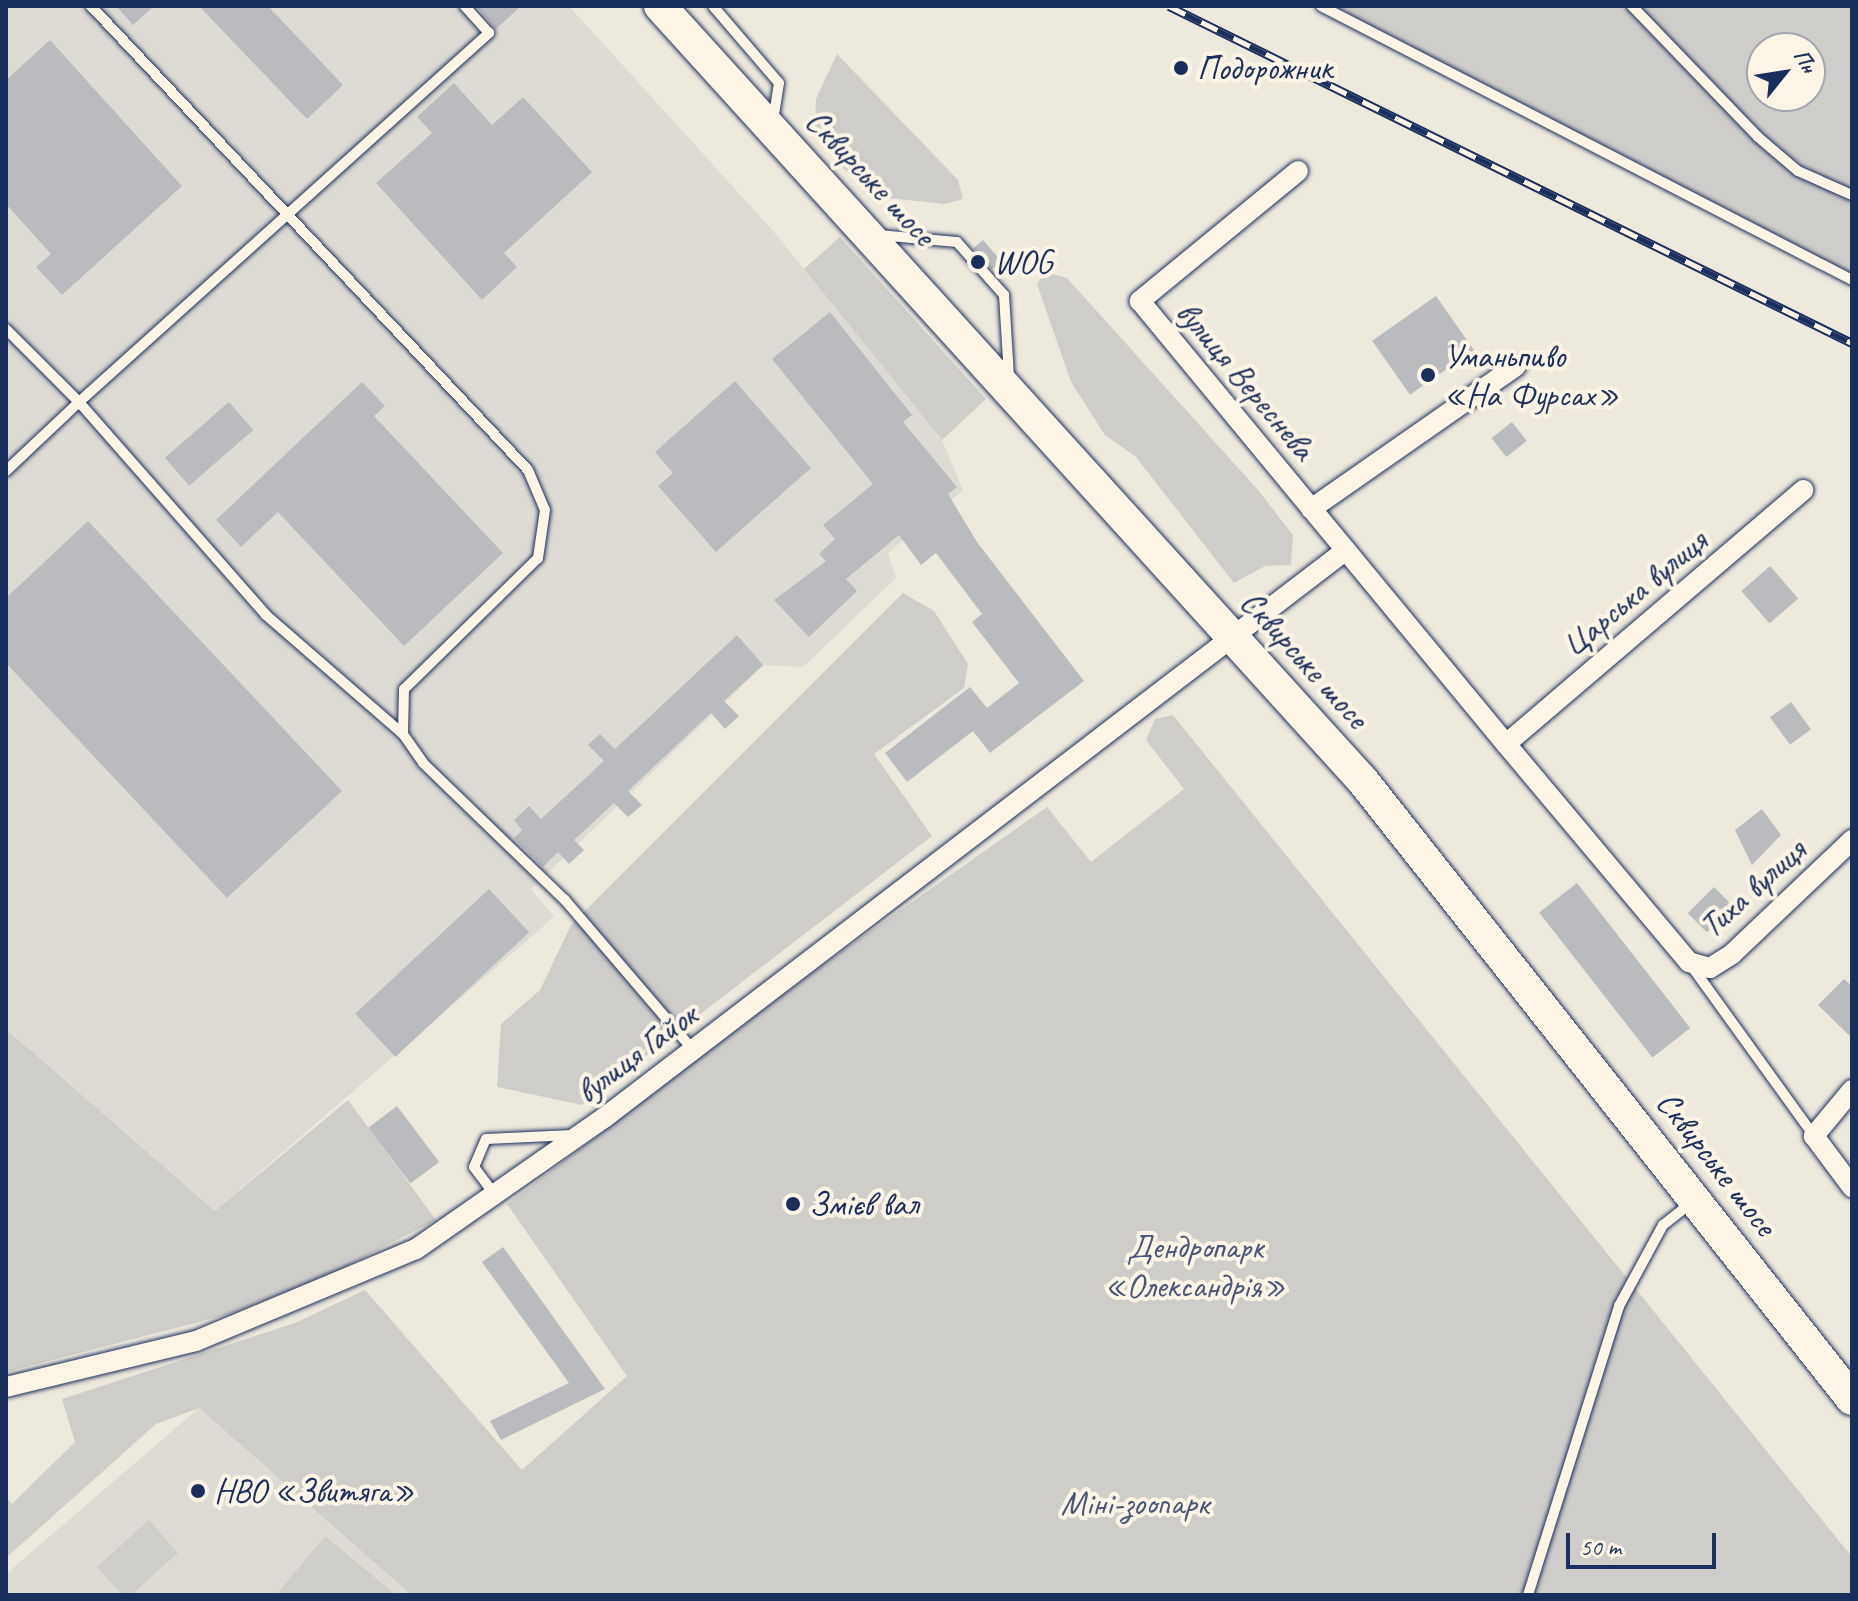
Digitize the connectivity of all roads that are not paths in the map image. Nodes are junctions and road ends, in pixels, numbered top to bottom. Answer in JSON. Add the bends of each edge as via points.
{"nodes":[{"id":1,"x":91,"y":6,"type":"edge"},
{"id":2,"x":465,"y":6,"type":"edge"},
{"id":3,"x":660,"y":6,"type":"edge"},
{"id":4,"x":713,"y":6,"type":"edge"},
{"id":5,"x":1321,"y":6,"type":"edge"},
{"id":6,"x":1632,"y":6,"type":"edge"},
{"id":7,"x":772,"y":126,"type":"junction"},
{"id":8,"x":1298,"y":171,"type":"dead end"},
{"id":9,"x":1852,"y":195,"type":"edge"},
{"id":10,"x":289,"y":212,"type":"junction"},
{"id":11,"x":874,"y":235,"type":"junction"},
{"id":12,"x":1852,"y":280,"type":"edge"},
{"id":13,"x":6,"y":329,"type":"edge"},
{"id":14,"x":1516,"y":366,"type":"dead end"},
{"id":15,"x":1009,"y":387,"type":"junction"},
{"id":16,"x":79,"y":402,"type":"junction"},
{"id":17,"x":6,"y":471,"type":"edge"},
{"id":18,"x":1803,"y":490,"type":"dead end"},
{"id":19,"x":1311,"y":509,"type":"junction"},
{"id":20,"x":1346,"y":550,"type":"junction"},
{"id":21,"x":1235,"y":637,"type":"junction"},
{"id":22,"x":403,"y":734,"type":"junction"},
{"id":23,"x":1506,"y":744,"type":"junction"},
{"id":24,"x":1852,"y":840,"type":"edge"},
{"id":25,"x":1689,"y":962,"type":"junction"},
{"id":26,"x":693,"y":1050,"type":"junction"},
{"id":27,"x":1852,"y":1090,"type":"edge"},
{"id":28,"x":579,"y":1135,"type":"junction"},
{"id":29,"x":1814,"y":1136,"type":"junction"},
{"id":30,"x":1852,"y":1187,"type":"edge"},
{"id":31,"x":495,"y":1195,"type":"junction"},
{"id":32,"x":1697,"y":1199,"type":"junction"},
{"id":33,"x":6,"y":1387,"type":"edge"},
{"id":34,"x":1852,"y":1399,"type":"edge"},
{"id":35,"x":1528,"y":1595,"type":"edge"}],
"edges":[{"from":1,"to":10,"type":"lane"},
{"from":2,"to":10,"type":"lane","via":[[489,33]]},
{"from":3,"to":7,"type":"main road","name":"Сквирське шосе"},
{"from":4,"to":7,"type":"lane","via":[[779,83]]},
{"from":5,"to":12,"type":"lane"},
{"from":6,"to":9,"type":"lane","via":[[1758,137],[1798,171]]},
{"from":7,"to":11,"type":"main road","name":"Сквирське шосе"},
{"from":8,"to":19,"type":"street","name":"вулиця Вереснева","via":[[1140,301]]},
{"from":10,"to":16,"type":"lane"},
{"from":10,"to":22,"type":"lane","via":[[528,470],[545,510],[538,558],[404,689]]},
{"from":11,"to":15,"type":"main road","name":"Сквирське шосе"},
{"from":11,"to":15,"type":"lane","via":[[957,242],[967,253],[1004,295]]},
{"from":13,"to":16,"type":"lane"},
{"from":14,"to":19,"type":"street"},
{"from":15,"to":21,"type":"main road","name":"Сквирське шосе"},
{"from":16,"to":17,"type":"lane"},
{"from":16,"to":22,"type":"lane","via":[[266,615]]},
{"from":18,"to":23,"type":"street","name":"Царська вулиця"},
{"from":19,"to":20,"type":"street"},
{"from":20,"to":21,"type":"street","name":"вулиця Гайок"},
{"from":20,"to":23,"type":"street"},
{"from":21,"to":26,"type":"street","name":"вулиця Гайок"},
{"from":21,"to":32,"type":"main road","name":"Сквирське шосе","via":[[1536,991]]},
{"from":22,"to":26,"type":"lane","via":[[423,763],[565,900]]},
{"from":23,"to":25,"type":"street"},
{"from":24,"to":25,"type":"street","name":"Тиха вулиця","via":[[1732,954],[1710,968]]},
{"from":25,"to":29,"type":"lane"},
{"from":26,"to":28,"type":"street","name":"вулиця Гайок"},
{"from":27,"to":29,"type":"street"},
{"from":28,"to":31,"type":"street","name":"вулиця Гайок"},
{"from":28,"to":31,"type":"lane","via":[[486,1139],[474,1167]]},
{"from":29,"to":30,"type":"street"},
{"from":31,"to":33,"type":"street","name":"вулиця Гайок","via":[[416,1249],[266,1316],[129,1361]]},
{"from":32,"to":34,"type":"main road","name":"Сквирське шосе"},
{"from":32,"to":35,"type":"lane","via":[[1663,1225],[1619,1306]]}]}
